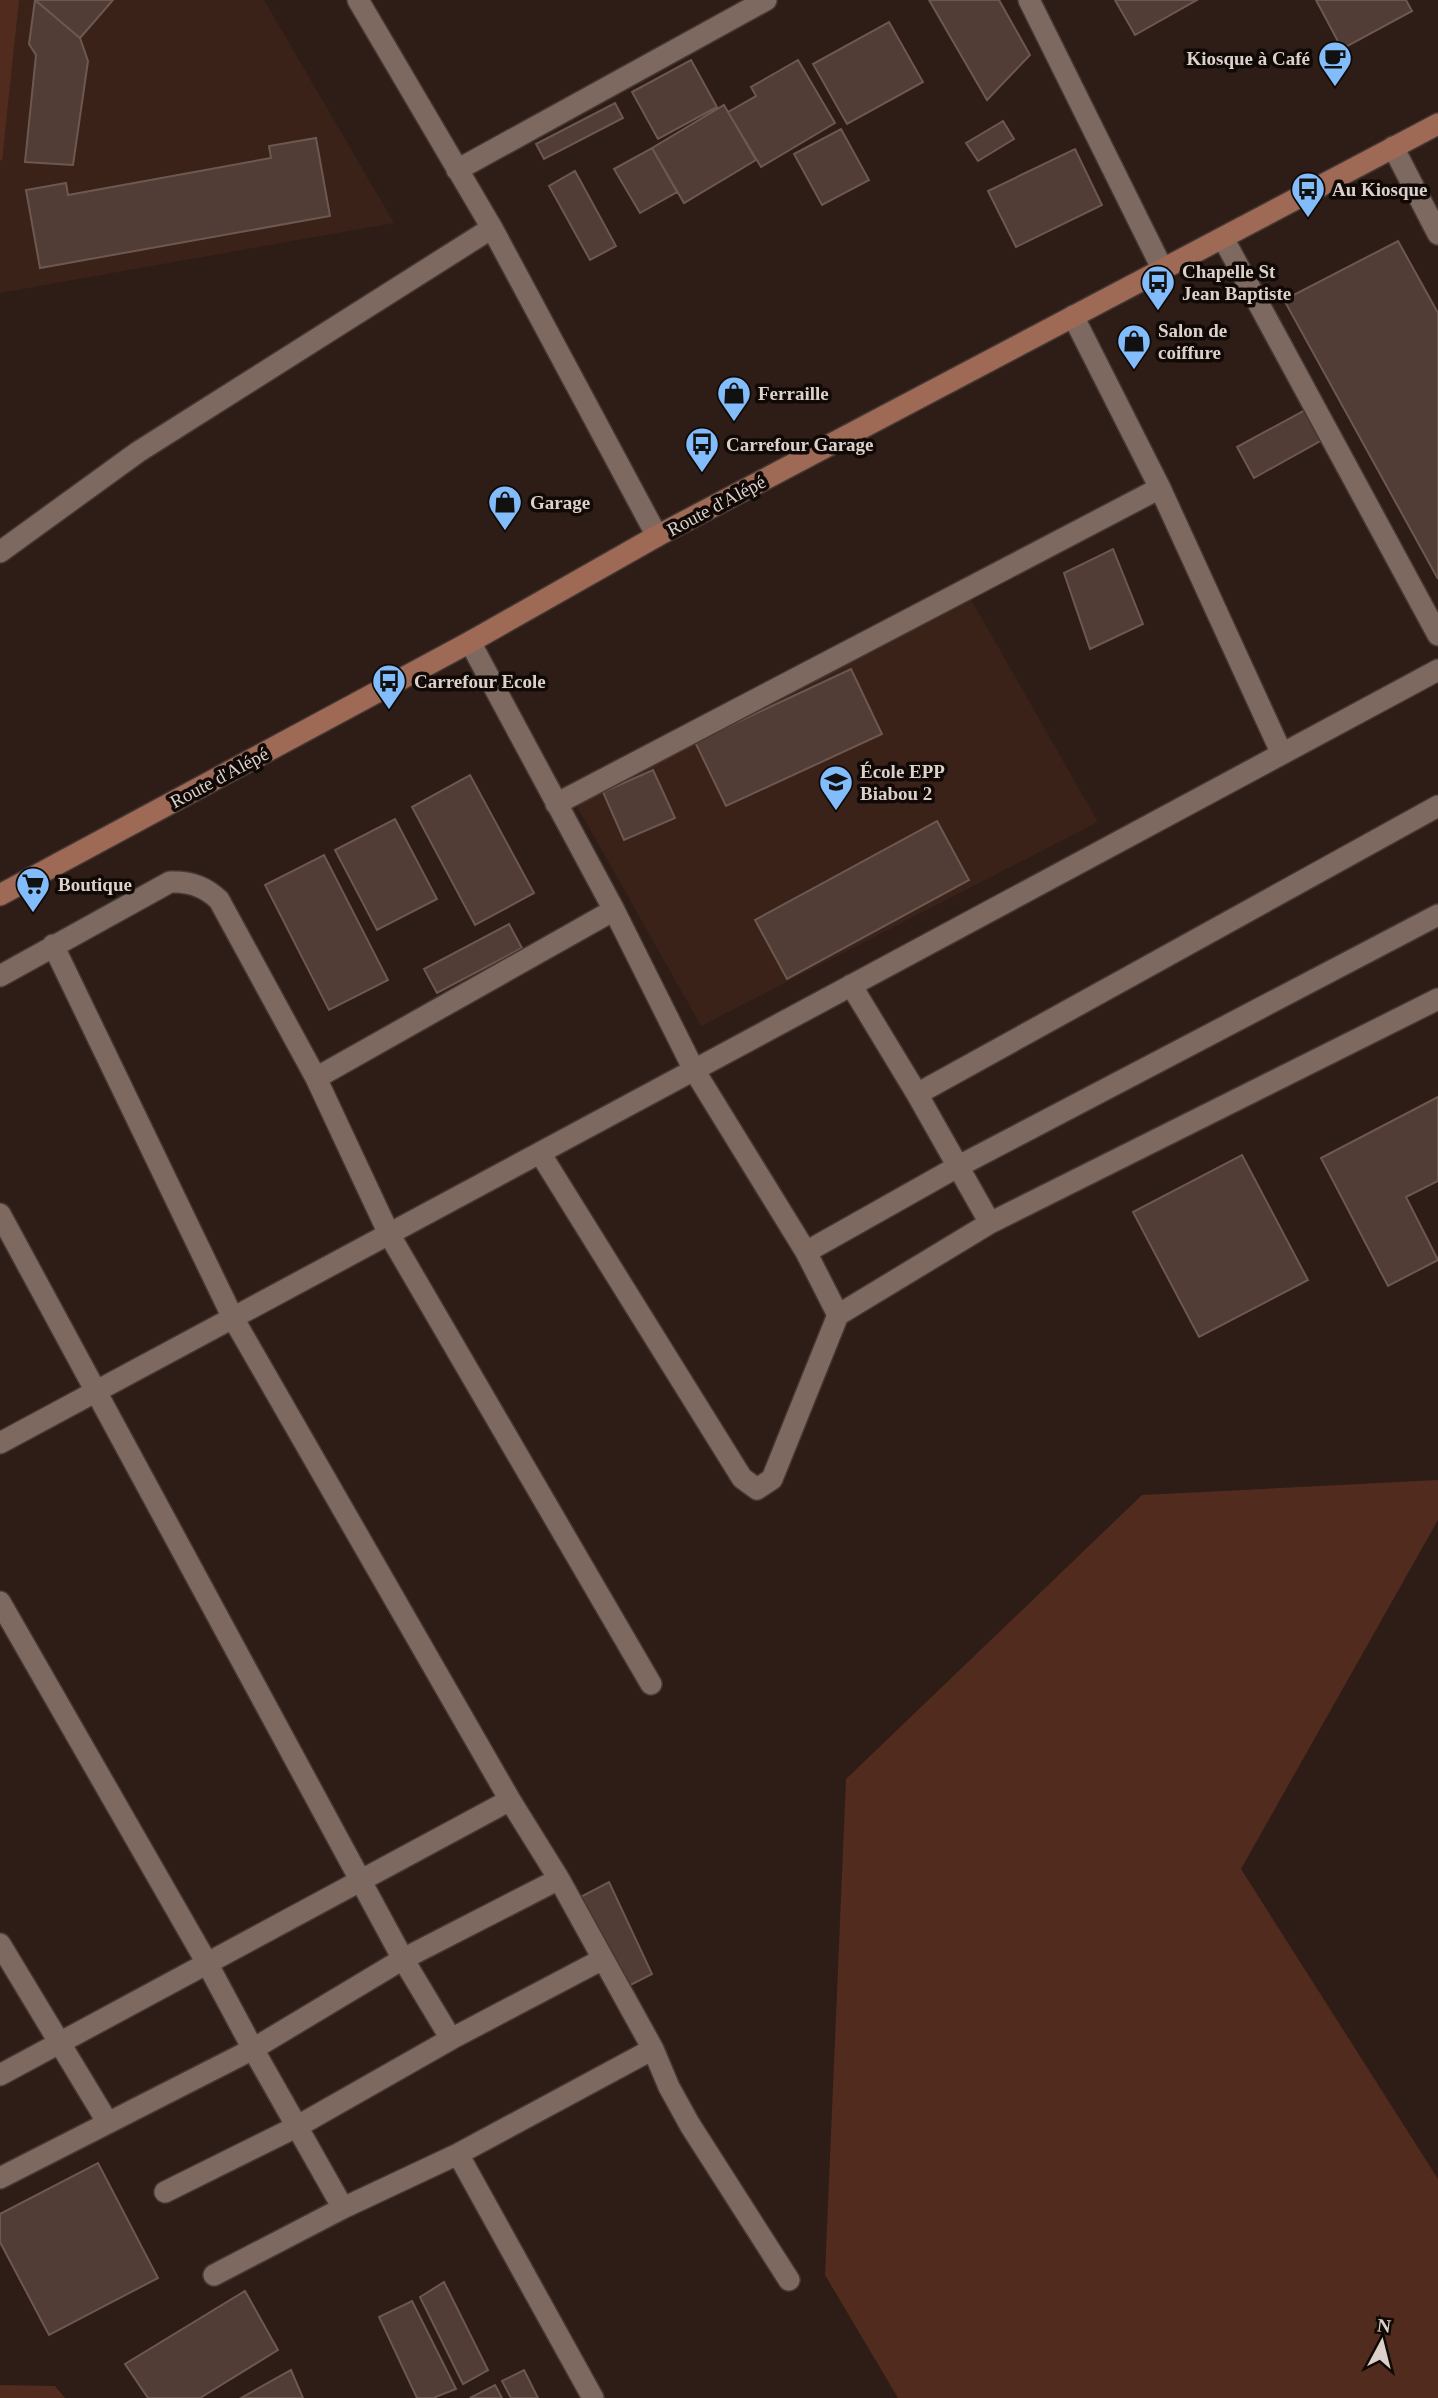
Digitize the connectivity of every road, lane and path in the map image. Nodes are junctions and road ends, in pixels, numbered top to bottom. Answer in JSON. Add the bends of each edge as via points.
{"nodes":[{"id":1,"x":358,"y":0,"type":"edge"},
{"id":2,"x":766,"y":0,"type":"edge"},
{"id":3,"x":1029,"y":0,"type":"edge"},
{"id":4,"x":1438,"y":124,"type":"edge"},
{"id":5,"x":1394,"y":147,"type":"junction"},
{"id":6,"x":457,"y":170,"type":"junction"},
{"id":7,"x":492,"y":228,"type":"junction"},
{"id":8,"x":1438,"y":234,"type":"edge"},
{"id":9,"x":1223,"y":238,"type":"junction"},
{"id":10,"x":1162,"y":268,"type":"junction"},
{"id":11,"x":1073,"y":316,"type":"junction"},
{"id":12,"x":1160,"y":488,"type":"junction"},
{"id":13,"x":657,"y":536,"type":"junction"},
{"id":14,"x":0,"y":552,"type":"edge"},
{"id":15,"x":1438,"y":635,"type":"edge"},
{"id":16,"x":470,"y":642,"type":"junction"},
{"id":17,"x":1438,"y":670,"type":"edge"},
{"id":18,"x":1282,"y":754,"type":"junction"},
{"id":19,"x":556,"y":804,"type":"junction"},
{"id":20,"x":1438,"y":806,"type":"edge"},
{"id":21,"x":0,"y":895,"type":"edge"},
{"id":22,"x":614,"y":909,"type":"junction"},
{"id":23,"x":1438,"y":915,"type":"edge"},
{"id":24,"x":53,"y":945,"type":"junction"},
{"id":25,"x":0,"y":976,"type":"edge"},
{"id":26,"x":851,"y":985,"type":"junction"},
{"id":27,"x":1438,"y":999,"type":"edge"},
{"id":28,"x":694,"y":1070,"type":"junction"},
{"id":29,"x":316,"y":1078,"type":"junction"},
{"id":30,"x":917,"y":1094,"type":"junction"},
{"id":31,"x":540,"y":1153,"type":"junction"},
{"id":32,"x":957,"y":1167,"type":"junction"},
{"id":33,"x":0,"y":1214,"type":"edge"},
{"id":34,"x":990,"y":1223,"type":"junction"},
{"id":35,"x":389,"y":1234,"type":"junction"},
{"id":36,"x":806,"y":1252,"type":"junction"},
{"id":37,"x":838,"y":1315,"type":"junction"},
{"id":38,"x":233,"y":1318,"type":"junction"},
{"id":39,"x":96,"y":1392,"type":"junction"},
{"id":40,"x":0,"y":1443,"type":"edge"},
{"id":41,"x":0,"y":1602,"type":"edge"},
{"id":42,"x":651,"y":1684,"type":"dead end"},
{"id":43,"x":510,"y":1800,"type":"junction"},
{"id":44,"x":559,"y":1879,"type":"junction"},
{"id":45,"x":362,"y":1881,"type":"junction"},
{"id":46,"x":0,"y":1944,"type":"edge"},
{"id":47,"x":403,"y":1959,"type":"junction"},
{"id":48,"x":603,"y":1959,"type":"junction"},
{"id":49,"x":207,"y":1963,"type":"junction"},
{"id":50,"x":451,"y":2039,"type":"junction"},
{"id":51,"x":58,"y":2044,"type":"junction"},
{"id":52,"x":253,"y":2049,"type":"junction"},
{"id":53,"x":653,"y":2049,"type":"junction"},
{"id":54,"x":0,"y":2075,"type":"edge"},
{"id":55,"x":108,"y":2123,"type":"junction"},
{"id":56,"x":298,"y":2126,"type":"junction"},
{"id":57,"x":458,"y":2154,"type":"junction"},
{"id":58,"x":0,"y":2178,"type":"edge"},
{"id":59,"x":164,"y":2192,"type":"dead end"},
{"id":60,"x":343,"y":2208,"type":"junction"},
{"id":61,"x":214,"y":2275,"type":"dead end"},
{"id":62,"x":789,"y":2280,"type":"dead end"},
{"id":63,"x":593,"y":2398,"type":"edge"}],
"edges":[{"from":1,"to":6,"type":"street"},
{"from":2,"to":6,"type":"street"},
{"from":3,"to":10,"type":"street"},
{"from":4,"to":5,"type":"main road","name":"Route d'Alépé"},
{"from":5,"to":8,"type":"street"},
{"from":5,"to":9,"type":"main road","name":"Route d'Alépé"},
{"from":6,"to":7,"type":"street"},
{"from":7,"to":13,"type":"street"},
{"from":7,"to":14,"type":"street","via":[[138,452]]},
{"from":9,"to":10,"type":"main road","name":"Route d'Alépé"},
{"from":9,"to":15,"type":"street"},
{"from":10,"to":11,"type":"main road","name":"Route d'Alépé"},
{"from":11,"to":12,"type":"street"},
{"from":11,"to":13,"type":"main road","name":"Route d'Alépé"},
{"from":12,"to":18,"type":"street"},
{"from":12,"to":19,"type":"street"},
{"from":13,"to":16,"type":"main road","name":"Route d'Alépé"},
{"from":16,"to":19,"type":"street"},
{"from":16,"to":21,"type":"main road","name":"Route d'Alépé"},
{"from":17,"to":18,"type":"street"},
{"from":18,"to":26,"type":"street"},
{"from":19,"to":22,"type":"street"},
{"from":20,"to":30,"type":"street"},
{"from":22,"to":28,"type":"street"},
{"from":22,"to":29,"type":"street"},
{"from":23,"to":32,"type":"street"},
{"from":24,"to":25,"type":"street"},
{"from":24,"to":29,"type":"street","via":[[170,882],[195,884],[209,891],[219,900]]},
{"from":24,"to":38,"type":"street"},
{"from":26,"to":28,"type":"street"},
{"from":26,"to":30,"type":"street"},
{"from":27,"to":34,"type":"street"},
{"from":28,"to":31,"type":"street"},
{"from":28,"to":36,"type":"street"},
{"from":29,"to":35,"type":"street"},
{"from":30,"to":32,"type":"street"},
{"from":31,"to":35,"type":"street"},
{"from":31,"to":37,"type":"street","via":[[742,1478],[757,1489],[772,1479]]},
{"from":32,"to":34,"type":"street"},
{"from":32,"to":36,"type":"street"},
{"from":33,"to":39,"type":"street"},
{"from":34,"to":37,"type":"street"},
{"from":35,"to":38,"type":"street"},
{"from":35,"to":42,"type":"street"},
{"from":36,"to":37,"type":"street"},
{"from":38,"to":39,"type":"street"},
{"from":38,"to":43,"type":"street"},
{"from":39,"to":40,"type":"street"},
{"from":39,"to":45,"type":"street"},
{"from":41,"to":49,"type":"street"},
{"from":43,"to":44,"type":"street"},
{"from":43,"to":45,"type":"street"},
{"from":44,"to":47,"type":"street"},
{"from":44,"to":48,"type":"street"},
{"from":45,"to":47,"type":"street"},
{"from":45,"to":49,"type":"street"},
{"from":46,"to":51,"type":"street"},
{"from":47,"to":50,"type":"street"},
{"from":47,"to":52,"type":"street"},
{"from":48,"to":50,"type":"street"},
{"from":48,"to":53,"type":"street"},
{"from":49,"to":51,"type":"street"},
{"from":49,"to":52,"type":"street"},
{"from":50,"to":56,"type":"street"},
{"from":51,"to":54,"type":"street"},
{"from":51,"to":55,"type":"street"},
{"from":52,"to":55,"type":"street"},
{"from":52,"to":56,"type":"street"},
{"from":53,"to":57,"type":"street"},
{"from":53,"to":62,"type":"street","via":[[690,2125]]},
{"from":55,"to":58,"type":"street"},
{"from":56,"to":59,"type":"street"},
{"from":56,"to":60,"type":"street"},
{"from":57,"to":60,"type":"street"},
{"from":57,"to":63,"type":"street"},
{"from":60,"to":61,"type":"street"}]}
